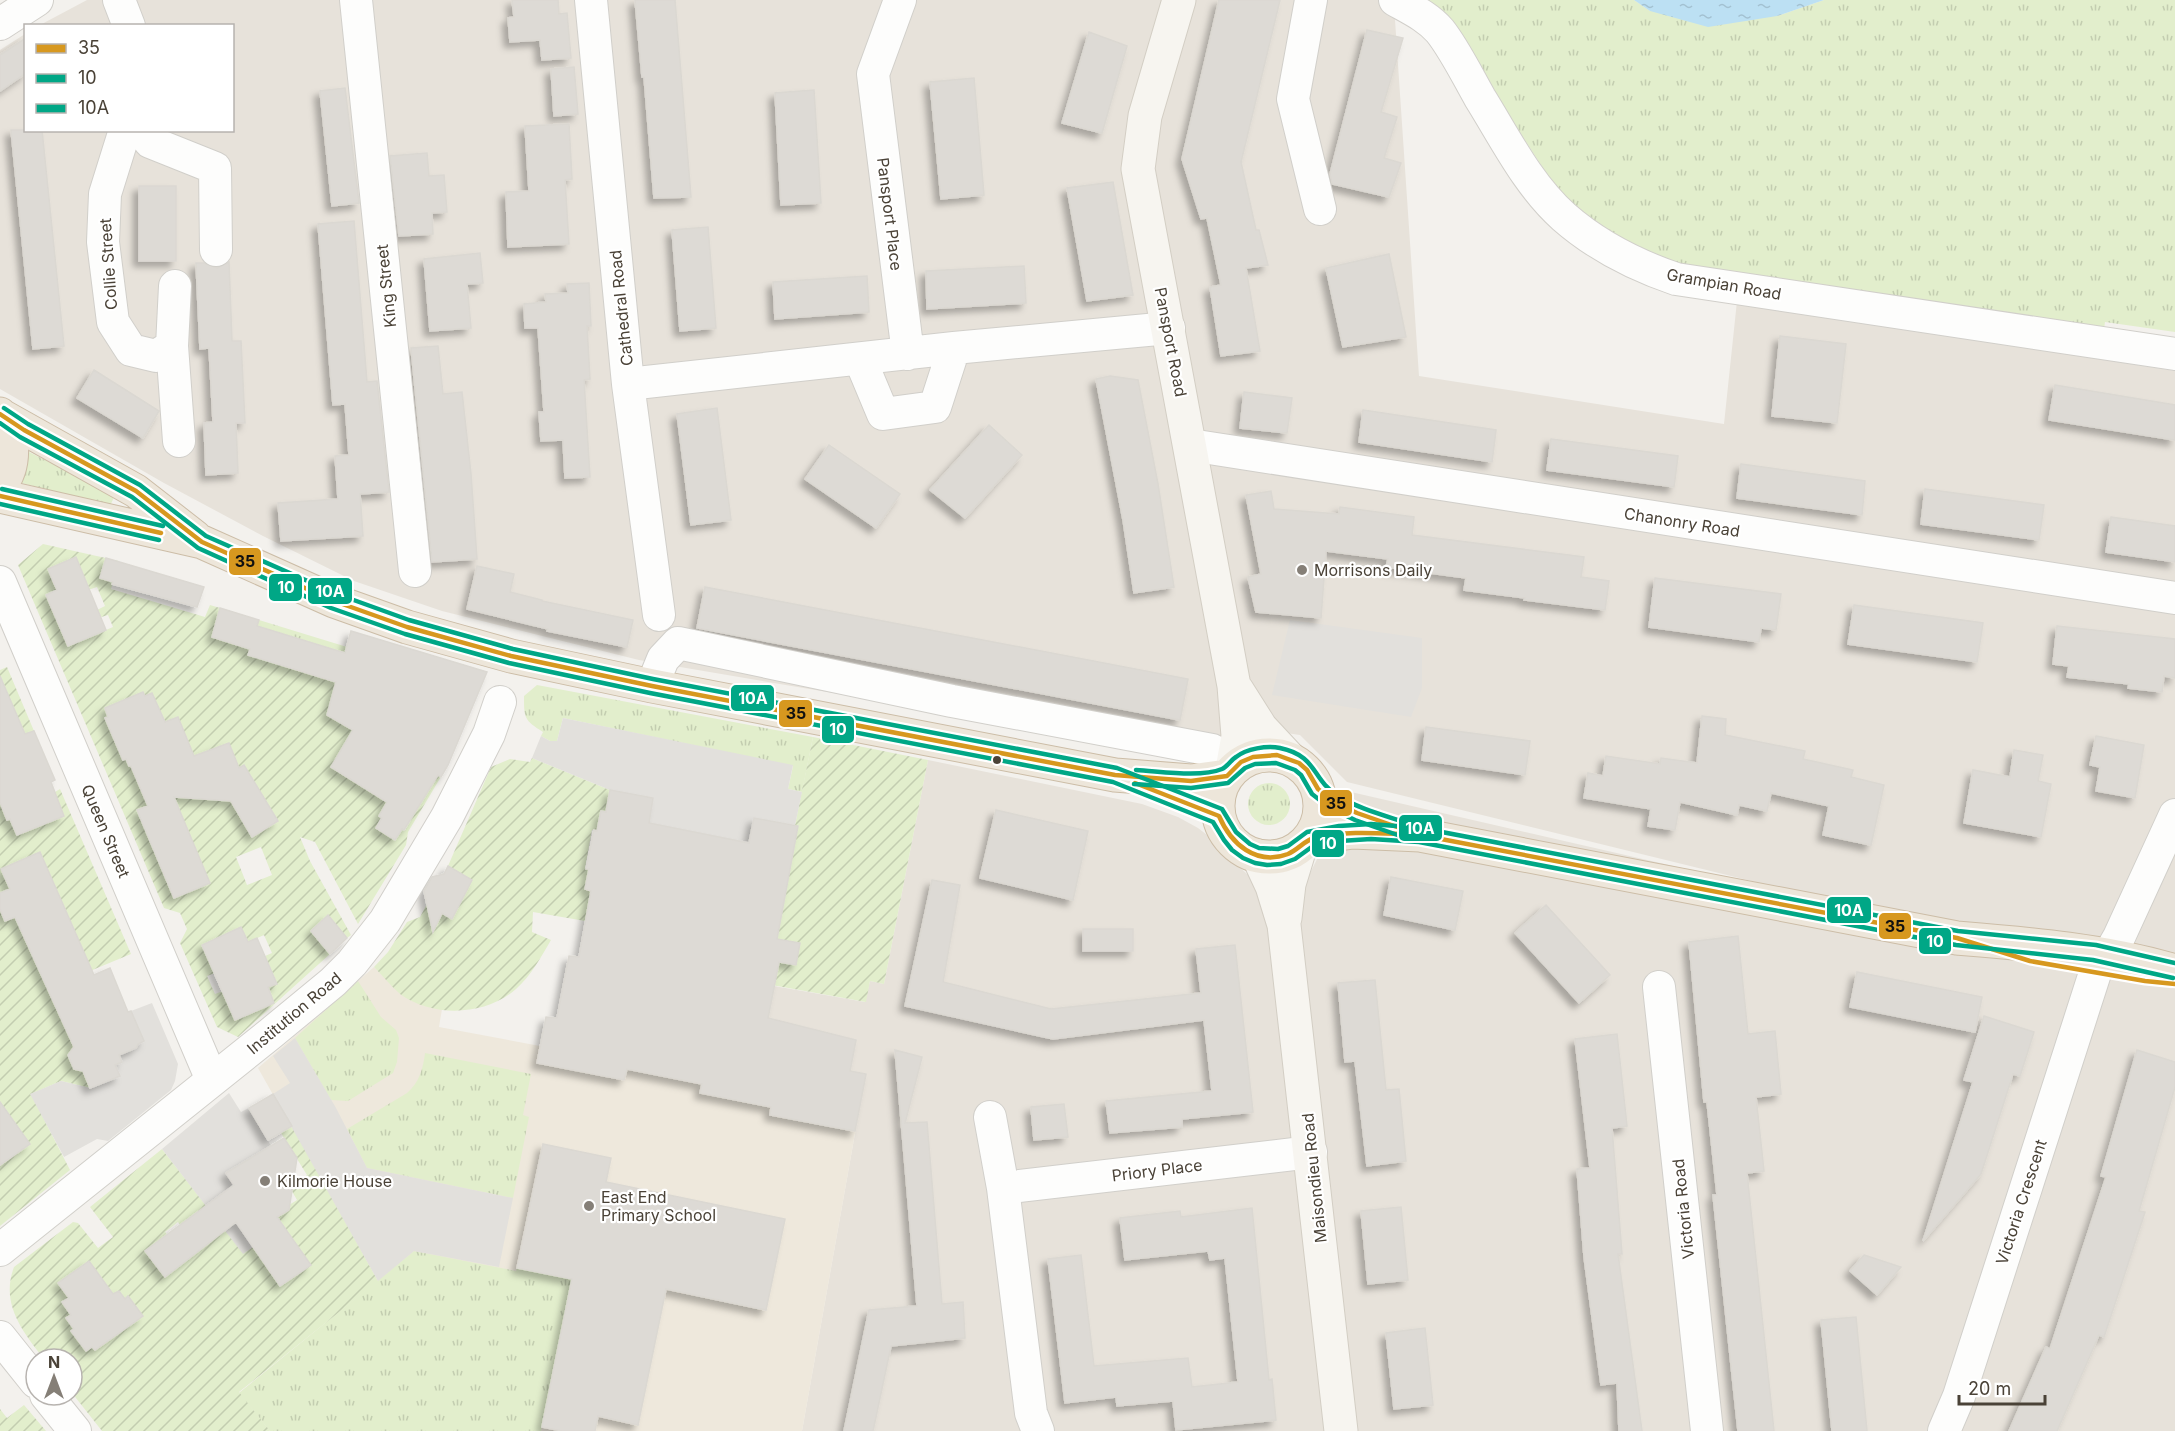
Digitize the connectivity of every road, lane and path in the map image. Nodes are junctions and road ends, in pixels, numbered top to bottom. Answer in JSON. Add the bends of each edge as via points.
{"nodes":[{"id":1,"x":37,"y":0,"type":"edge"},
{"id":2,"x":119,"y":0,"type":"edge"},
{"id":3,"x":356,"y":0,"type":"edge"},
{"id":4,"x":591,"y":0,"type":"edge"},
{"id":5,"x":900,"y":0,"type":"edge"},
{"id":6,"x":1179,"y":0,"type":"edge"},
{"id":7,"x":1311,"y":0,"type":"edge"},
{"id":8,"x":1395,"y":0,"type":"edge"},
{"id":9,"x":0,"y":24,"type":"edge"},
{"id":10,"x":128,"y":24,"type":"edge"},
{"id":11,"x":124,"y":132,"type":"edge"},
{"id":12,"x":142,"y":132,"type":"edge"},
{"id":13,"x":1320,"y":209,"type":"dead end"},
{"id":14,"x":216,"y":250,"type":"dead end"},
{"id":15,"x":175,"y":286,"type":"dead end"},
{"id":16,"x":1168,"y":328,"type":"junction"},
{"id":17,"x":172,"y":346,"type":"junction"},
{"id":18,"x":954,"y":348,"type":"junction"},
{"id":19,"x":908,"y":354,"type":"junction"},
{"id":20,"x":2175,"y":354,"type":"edge"},
{"id":21,"x":860,"y":359,"type":"junction"},
{"id":22,"x":628,"y":384,"type":"junction"},
{"id":23,"x":1,"y":415,"type":"edge"},
{"id":24,"x":179,"y":441,"type":"dead end"},
{"id":25,"x":1190,"y":445,"type":"junction"},
{"id":26,"x":0,"y":486,"type":"edge"},
{"id":27,"x":0,"y":496,"type":"edge"},
{"id":28,"x":201,"y":542,"type":"junction"},
{"id":29,"x":416,"y":571,"type":"dead end"},
{"id":30,"x":0,"y":582,"type":"edge"},
{"id":31,"x":2175,"y":598,"type":"edge"},
{"id":32,"x":659,"y":615,"type":"dead end"},
{"id":33,"x":652,"y":686,"type":"junction"},
{"id":34,"x":1234,"y":686,"type":"junction"},
{"id":35,"x":500,"y":702,"type":"dead end"},
{"id":36,"x":1289,"y":758,"type":"junction"},
{"id":37,"x":1231,"y":769,"type":"junction"},
{"id":38,"x":1115,"y":775,"type":"junction"},
{"id":39,"x":1318,"y":789,"type":"junction"},
{"id":40,"x":2175,"y":815,"type":"edge"},
{"id":41,"x":1219,"y":816,"type":"junction"},
{"id":42,"x":1420,"y":835,"type":"junction"},
{"id":43,"x":1305,"y":843,"type":"junction"},
{"id":44,"x":1258,"y":856,"type":"junction"},
{"id":45,"x":1284,"y":926,"type":"junction"},
{"id":46,"x":2101,"y":965,"type":"junction"},
{"id":47,"x":2175,"y":971,"type":"edge"},
{"id":48,"x":2175,"y":984,"type":"edge"},
{"id":49,"x":1659,"y":987,"type":"dead end"},
{"id":50,"x":212,"y":1080,"type":"junction"},
{"id":51,"x":990,"y":1117,"type":"dead end"},
{"id":52,"x":1311,"y":1152,"type":"junction"},
{"id":53,"x":1004,"y":1188,"type":"junction"},
{"id":54,"x":0,"y":1250,"type":"edge"},
{"id":55,"x":0,"y":1337,"type":"edge"},
{"id":56,"x":24,"y":1367,"type":"edge"},
{"id":57,"x":56,"y":1407,"type":"edge"},
{"id":58,"x":75,"y":1431,"type":"edge"},
{"id":59,"x":1038,"y":1431,"type":"edge"},
{"id":60,"x":1341,"y":1431,"type":"edge"},
{"id":61,"x":1707,"y":1431,"type":"edge"},
{"id":62,"x":1944,"y":1431,"type":"edge"}],
"edges":[{"from":1,"to":9,"type":"street"},
{"from":2,"to":10,"type":"street"},
{"from":3,"to":29,"type":"street","name":"King Street"},
{"from":4,"to":22,"type":"street","name":"Cathedral Road"},
{"from":5,"to":19,"type":"street","name":"Pansport Place","via":[[873,74]]},
{"from":6,"to":16,"type":"street","name":"Pansport Road","via":[[1145,116],[1138,170]]},
{"from":7,"to":13,"type":"street","via":[[1293,99]]},
{"from":8,"to":20,"type":"street","name":"Grampian Road","via":[[1440,31],[1540,191],[1564,217],[1603,246],[1641,267],[1676,279]]},
{"from":11,"to":17,"type":"street","name":"Collie Street","via":[[105,194],[103,242],[113,322],[131,350],[156,356]]},
{"from":12,"to":14,"type":"street","via":[[150,142],[215,168]]},
{"from":15,"to":17,"type":"street"},
{"from":16,"to":18,"type":"street"},
{"from":16,"to":25,"type":"street","name":"Pansport Road"},
{"from":17,"to":24,"type":"street"},
{"from":18,"to":19,"type":"street"},
{"from":18,"to":21,"type":"street","via":[[935,407],[883,414]]},
{"from":19,"to":21,"type":"street"},
{"from":21,"to":22,"type":"street"},
{"from":22,"to":32,"type":"street","name":"Cathedral Road"},
{"from":23,"to":26,"type":"highway","via":[[12,449],[10,466]]},
{"from":23,"to":28,"type":"highway","via":[[136,491]]},
{"from":25,"to":31,"type":"street","name":"Chanonry Road"},
{"from":25,"to":34,"type":"street","name":"Pansport Road"},
{"from":27,"to":28,"type":"highway"},
{"from":28,"to":33,"type":"highway","via":[[334,601],[407,627],[511,656]]},
{"from":30,"to":50,"type":"street","name":"Queen Street"},
{"from":33,"to":37,"type":"street","via":[[663,659],[678,643],[952,701],[1212,750]]},
{"from":33,"to":38,"type":"highway"},
{"from":34,"to":36,"type":"street","via":[[1261,728]]},
{"from":34,"to":37,"type":"street","name":"Pansport Road","via":[[1238,736]]},
{"from":35,"to":50,"type":"street","name":"Institution Road","via":[[489,734],[447,817],[365,949],[333,982]]},
{"from":36,"to":37,"type":"highway","via":[[1277,754],[1253,757]]},
{"from":36,"to":39,"type":"highway","via":[[1307,770]]},
{"from":37,"to":38,"type":"highway","via":[[1191,781]]},
{"from":37,"to":41,"type":"highway","via":[[1221,788]]},
{"from":38,"to":41,"type":"highway"},
{"from":39,"to":42,"type":"highway","via":[[1357,813]]},
{"from":39,"to":43,"type":"highway","via":[[1320,815]]},
{"from":40,"to":46,"type":"street","name":"Victoria Crescent","via":[[2119,937]]},
{"from":41,"to":44,"type":"highway","via":[[1232,842]]},
{"from":42,"to":43,"type":"highway","via":[[1353,832]]},
{"from":42,"to":46,"type":"highway","via":[[1957,938],[2036,945]]},
{"from":43,"to":44,"type":"highway","via":[[1275,857]]},
{"from":43,"to":45,"type":"street","via":[[1288,884]]},
{"from":44,"to":45,"type":"street"},
{"from":45,"to":52,"type":"street","name":"Maisondieu Road"},
{"from":46,"to":47,"type":"highway","via":[[2152,964]]},
{"from":46,"to":48,"type":"highway","via":[[2145,981]]},
{"from":46,"to":62,"type":"street","name":"Victoria Crescent","via":[[1959,1396]]},
{"from":49,"to":61,"type":"street","name":"Victoria Road"},
{"from":50,"to":54,"type":"street","name":"Institution Road"},
{"from":51,"to":53,"type":"street"},
{"from":52,"to":53,"type":"street","name":"Priory Place"},
{"from":52,"to":60,"type":"street","name":"Maisondieu Road"},
{"from":53,"to":59,"type":"street","via":[[1031,1413]]},
{"from":55,"to":56,"type":"street"},
{"from":57,"to":58,"type":"street"}]}
